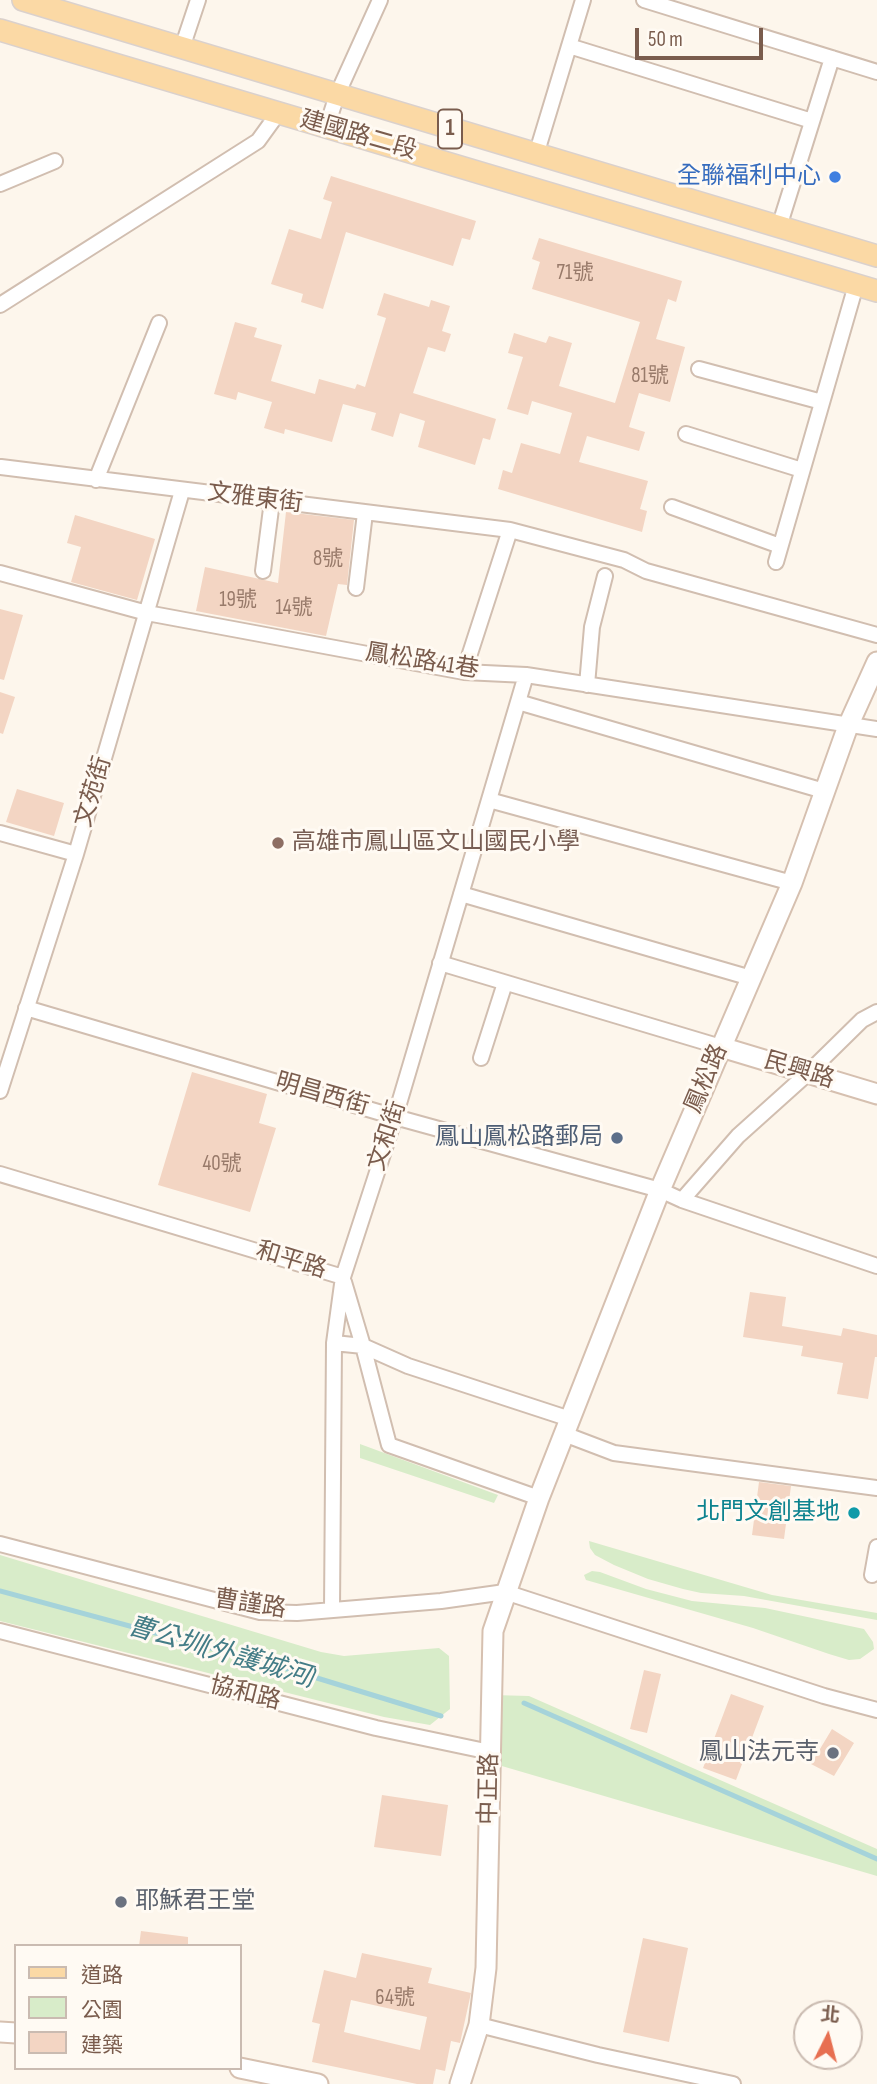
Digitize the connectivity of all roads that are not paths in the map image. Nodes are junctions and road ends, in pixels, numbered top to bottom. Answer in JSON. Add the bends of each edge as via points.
{"nodes":[{"id":1,"x":23,"y":0,"type":"edge"},
{"id":2,"x":198,"y":0,"type":"edge"},
{"id":3,"x":380,"y":0,"type":"edge"},
{"id":4,"x":583,"y":0,"type":"edge"},
{"id":5,"x":644,"y":0,"type":"edge"},
{"id":6,"x":0,"y":30,"type":"edge"},
{"id":7,"x":569,"y":46,"type":"junction"},
{"id":8,"x":182,"y":48,"type":"junction"},
{"id":9,"x":832,"y":58,"type":"junction"},
{"id":10,"x":877,"y":72,"type":"edge"},
{"id":11,"x":337,"y":95,"type":"junction"},
{"id":12,"x":279,"y":112,"type":"junction"},
{"id":13,"x":812,"y":121,"type":"junction"},
{"id":14,"x":327,"y":126,"type":"junction"},
{"id":15,"x":536,"y":155,"type":"junction"},
{"id":16,"x":55,"y":161,"type":"dead end"},
{"id":17,"x":0,"y":184,"type":"edge"},
{"id":18,"x":779,"y":228,"type":"junction"},
{"id":19,"x":877,"y":256,"type":"edge"},
{"id":20,"x":856,"y":285,"type":"junction"},
{"id":21,"x":877,"y":291,"type":"edge"},
{"id":22,"x":0,"y":306,"type":"edge"},
{"id":23,"x":159,"y":323,"type":"dead end"},
{"id":24,"x":699,"y":369,"type":"dead end"},
{"id":25,"x":822,"y":402,"type":"junction"},
{"id":26,"x":686,"y":434,"type":"dead end"},
{"id":27,"x":0,"y":467,"type":"edge"},
{"id":28,"x":802,"y":470,"type":"junction"},
{"id":29,"x":96,"y":480,"type":"junction"},
{"id":30,"x":182,"y":491,"type":"junction"},
{"id":31,"x":272,"y":502,"type":"junction"},
{"id":32,"x":672,"y":507,"type":"dead end"},
{"id":33,"x":365,"y":513,"type":"junction"},
{"id":34,"x":510,"y":530,"type":"junction"},
{"id":35,"x":780,"y":546,"type":"junction"},
{"id":36,"x":776,"y":562,"type":"dead end"},
{"id":37,"x":263,"y":571,"type":"dead end"},
{"id":38,"x":0,"y":573,"type":"edge"},
{"id":39,"x":605,"y":576,"type":"dead end"},
{"id":40,"x":356,"y":589,"type":"dead end"},
{"id":41,"x":147,"y":613,"type":"junction"},
{"id":42,"x":877,"y":635,"type":"edge"},
{"id":43,"x":877,"y":662,"type":"edge"},
{"id":44,"x":464,"y":672,"type":"junction"},
{"id":45,"x":526,"y":675,"type":"junction"},
{"id":46,"x":587,"y":685,"type":"junction"},
{"id":47,"x":518,"y":702,"type":"junction"},
{"id":48,"x":848,"y":726,"type":"junction"},
{"id":49,"x":877,"y":729,"type":"edge"},
{"id":50,"x":824,"y":791,"type":"junction"},
{"id":51,"x":489,"y":800,"type":"junction"},
{"id":52,"x":0,"y":833,"type":"edge"},
{"id":53,"x":76,"y":854,"type":"junction"},
{"id":54,"x":792,"y":883,"type":"junction"},
{"id":55,"x":461,"y":894,"type":"junction"},
{"id":56,"x":440,"y":963,"type":"junction"},
{"id":57,"x":751,"y":978,"type":"junction"},
{"id":58,"x":505,"y":983,"type":"junction"},
{"id":59,"x":26,"y":1008,"type":"junction"},
{"id":60,"x":877,"y":1012,"type":"edge"},
{"id":61,"x":721,"y":1048,"type":"junction"},
{"id":62,"x":481,"y":1058,"type":"dead end"},
{"id":63,"x":807,"y":1074,"type":"junction"},
{"id":64,"x":0,"y":1091,"type":"edge"},
{"id":65,"x":877,"y":1094,"type":"edge"},
{"id":66,"x":395,"y":1117,"type":"junction"},
{"id":67,"x":0,"y":1174,"type":"edge"},
{"id":68,"x":660,"y":1191,"type":"junction"},
{"id":69,"x":682,"y":1200,"type":"junction"},
{"id":70,"x":877,"y":1266,"type":"edge"},
{"id":71,"x":343,"y":1277,"type":"junction"},
{"id":72,"x":334,"y":1343,"type":"junction"},
{"id":73,"x":363,"y":1346,"type":"junction"},
{"id":74,"x":567,"y":1426,"type":"junction"},
{"id":75,"x":877,"y":1488,"type":"edge"},
{"id":76,"x":539,"y":1498,"type":"junction"},
{"id":77,"x":0,"y":1544,"type":"edge"},
{"id":78,"x":877,"y":1547,"type":"edge"},
{"id":79,"x":872,"y":1575,"type":"dead end"},
{"id":80,"x":505,"y":1592,"type":"junction"},
{"id":81,"x":332,"y":1609,"type":"junction"},
{"id":82,"x":0,"y":1632,"type":"edge"},
{"id":83,"x":877,"y":1710,"type":"edge"},
{"id":84,"x":491,"y":1752,"type":"junction"},
{"id":85,"x":479,"y":2025,"type":"junction"},
{"id":86,"x":242,"y":2068,"type":"edge"},
{"id":87,"x":318,"y":2084,"type":"edge"},
{"id":88,"x":460,"y":2084,"type":"edge"},
{"id":89,"x":733,"y":2084,"type":"edge"}],
"edges":[{"from":1,"to":8,"type":"main road","name":"建國路二段","number":"1"},
{"from":2,"to":8,"type":"street"},
{"from":3,"to":11,"type":"street"},
{"from":4,"to":7,"type":"street"},
{"from":5,"to":9,"type":"street"},
{"from":6,"to":12,"type":"main road","name":"建國路二段","number":"1"},
{"from":7,"to":13,"type":"street"},
{"from":7,"to":15,"type":"street"},
{"from":8,"to":11,"type":"main road","name":"建國路二段","number":"1"},
{"from":9,"to":10,"type":"street"},
{"from":9,"to":13,"type":"street"},
{"from":11,"to":14,"type":"street"},
{"from":11,"to":15,"type":"main road","name":"建國路二段","number":"1"},
{"from":12,"to":14,"type":"main road","name":"建國路二段","number":"1"},
{"from":12,"to":22,"type":"street","via":[[258,141]]},
{"from":13,"to":18,"type":"street"},
{"from":14,"to":20,"type":"main road","name":"建國路二段","number":"1"},
{"from":15,"to":18,"type":"main road","name":"建國路二段","number":"1"},
{"from":16,"to":17,"type":"street"},
{"from":18,"to":19,"type":"main road","name":"建國路二段","number":"1"},
{"from":20,"to":21,"type":"main road","name":"建國路二段","number":"1"},
{"from":20,"to":25,"type":"street"},
{"from":23,"to":29,"type":"street"},
{"from":24,"to":25,"type":"street"},
{"from":25,"to":28,"type":"street"},
{"from":26,"to":28,"type":"street"},
{"from":27,"to":29,"type":"street","name":"文雅東街"},
{"from":28,"to":35,"type":"street"},
{"from":29,"to":30,"type":"street","name":"文雅東街"},
{"from":30,"to":31,"type":"street","name":"文雅東街"},
{"from":30,"to":41,"type":"street","name":"文苑街"},
{"from":31,"to":33,"type":"street","name":"文雅東街"},
{"from":31,"to":37,"type":"street"},
{"from":32,"to":35,"type":"street"},
{"from":33,"to":34,"type":"street","name":"文雅東街"},
{"from":33,"to":40,"type":"street"},
{"from":34,"to":42,"type":"street","name":"文雅東街"},
{"from":34,"to":44,"type":"street"},
{"from":35,"to":36,"type":"street"},
{"from":38,"to":41,"type":"street","name":"鳳松路41巷"},
{"from":39,"to":46,"type":"street","via":[[592,627]]},
{"from":41,"to":44,"type":"street","name":"鳳松路41巷"},
{"from":41,"to":53,"type":"street","name":"文苑街"},
{"from":43,"to":48,"type":"street","name":"鳳松路"},
{"from":44,"to":45,"type":"street","name":"鳳松路41巷"},
{"from":45,"to":46,"type":"street","name":"鳳松路41巷"},
{"from":45,"to":47,"type":"street","name":"文和街"},
{"from":46,"to":48,"type":"street","name":"鳳松路41巷"},
{"from":47,"to":50,"type":"street"},
{"from":47,"to":51,"type":"street","name":"文和街"},
{"from":48,"to":49,"type":"street","name":"鳳松路41巷"},
{"from":48,"to":50,"type":"street","name":"鳳松路"},
{"from":50,"to":54,"type":"street","name":"鳳松路"},
{"from":51,"to":54,"type":"street"},
{"from":51,"to":55,"type":"street","name":"文和街"},
{"from":52,"to":53,"type":"street"},
{"from":53,"to":59,"type":"street","name":"文苑街"},
{"from":54,"to":57,"type":"street","name":"鳳松路"},
{"from":55,"to":56,"type":"street","name":"文和街"},
{"from":55,"to":57,"type":"street"},
{"from":56,"to":58,"type":"street"},
{"from":56,"to":66,"type":"street","name":"文和街"},
{"from":57,"to":61,"type":"street","name":"鳳松路"},
{"from":58,"to":61,"type":"street"},
{"from":58,"to":62,"type":"street"},
{"from":59,"to":64,"type":"street","name":"文苑街"},
{"from":59,"to":66,"type":"street","name":"明昌西街"},
{"from":60,"to":63,"type":"street","via":[[862,1020]]},
{"from":61,"to":63,"type":"street","name":"民興路"},
{"from":61,"to":68,"type":"street","name":"鳳松路"},
{"from":63,"to":65,"type":"street","name":"民興路"},
{"from":63,"to":69,"type":"street","via":[[738,1136]]},
{"from":66,"to":68,"type":"street","name":"明昌西街"},
{"from":66,"to":71,"type":"street","name":"文和街"},
{"from":67,"to":71,"type":"street","name":"和平路"},
{"from":68,"to":69,"type":"street","name":"明昌西街"},
{"from":68,"to":74,"type":"street","name":"鳳松路"},
{"from":69,"to":70,"type":"street","name":"明昌西街"},
{"from":71,"to":72,"type":"street","name":"文和街"},
{"from":71,"to":73,"type":"street","name":"和平路"},
{"from":72,"to":73,"type":"street"},
{"from":72,"to":81,"type":"street","name":"文和街"},
{"from":73,"to":74,"type":"street"},
{"from":73,"to":76,"type":"street","name":"和平路","via":[[389,1444]]},
{"from":74,"to":75,"type":"street","via":[[614,1453]]},
{"from":74,"to":76,"type":"street","name":"鳳松路"},
{"from":76,"to":80,"type":"street","name":"中正路"},
{"from":77,"to":81,"type":"street","name":"曹謹路","via":[[260,1612]]},
{"from":78,"to":79,"type":"street"},
{"from":80,"to":81,"type":"street","name":"曹謹路"},
{"from":80,"to":83,"type":"street"},
{"from":80,"to":84,"type":"street","name":"中正路","via":[[493,1632]]},
{"from":82,"to":84,"type":"street","name":"協和路","via":[[376,1728]]},
{"from":84,"to":85,"type":"street","name":"中正路","via":[[486,1968]]},
{"from":85,"to":88,"type":"street","name":"中正路"},
{"from":85,"to":89,"type":"street"},
{"from":86,"to":87,"type":"street"}]}
